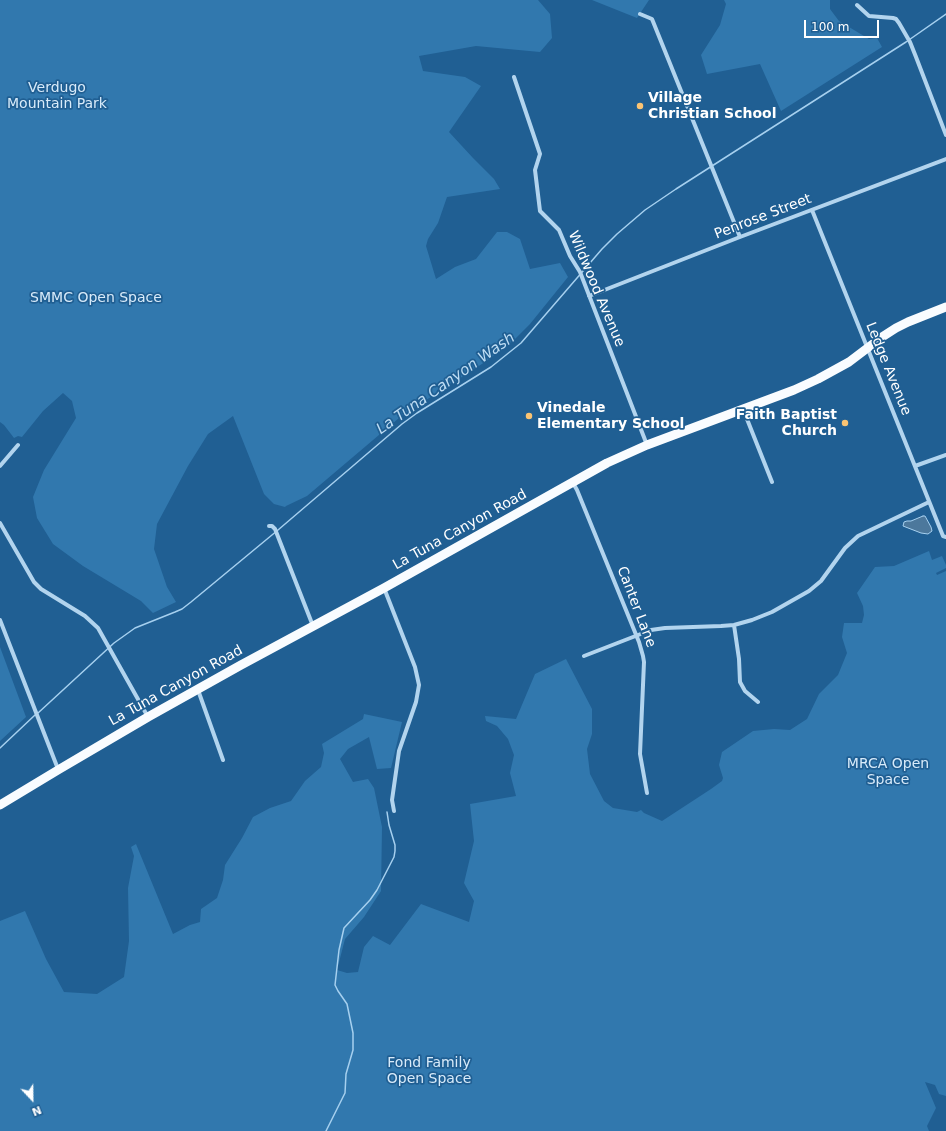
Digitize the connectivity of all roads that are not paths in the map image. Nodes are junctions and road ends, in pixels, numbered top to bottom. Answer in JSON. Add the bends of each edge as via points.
{"nodes":[{"id":1,"x":857,"y":5,"type":"dead end"},
{"id":2,"x":640,"y":14,"type":"dead end"},
{"id":3,"x":514,"y":77,"type":"dead end"},
{"id":4,"x":946,"y":134,"type":"edge"},
{"id":5,"x":946,"y":159,"type":"edge"},
{"id":6,"x":812,"y":210,"type":"junction"},
{"id":7,"x":740,"y":237,"type":"junction"},
{"id":8,"x":589,"y":296,"type":"junction"},
{"id":9,"x":946,"y":308,"type":"edge"},
{"id":10,"x":868,"y":349,"type":"junction"},
{"id":11,"x":743,"y":409,"type":"junction"},
{"id":12,"x":18,"y":445,"type":"dead end"},
{"id":13,"x":648,"y":445,"type":"junction"},
{"id":14,"x":946,"y":455,"type":"edge"},
{"id":15,"x":0,"y":466,"type":"edge"},
{"id":16,"x":915,"y":466,"type":"junction"},
{"id":17,"x":573,"y":482,"type":"junction"},
{"id":18,"x":772,"y":482,"type":"dead end"},
{"id":19,"x":929,"y":502,"type":"junction"},
{"id":20,"x":0,"y":523,"type":"edge"},
{"id":21,"x":269,"y":526,"type":"dead end"},
{"id":22,"x":944,"y":537,"type":"edge"},
{"id":23,"x":384,"y":588,"type":"junction"},
{"id":24,"x":0,"y":620,"type":"edge"},
{"id":25,"x":734,"y":625,"type":"junction"},
{"id":26,"x":314,"y":626,"type":"junction"},
{"id":27,"x":636,"y":635,"type":"junction"},
{"id":28,"x":584,"y":656,"type":"dead end"},
{"id":29,"x":198,"y":690,"type":"junction"},
{"id":30,"x":758,"y":702,"type":"dead end"},
{"id":31,"x":148,"y":717,"type":"junction"},
{"id":32,"x":223,"y":760,"type":"dead end"},
{"id":33,"x":58,"y":770,"type":"junction"},
{"id":34,"x":647,"y":793,"type":"dead end"},
{"id":35,"x":0,"y":805,"type":"edge"},
{"id":36,"x":394,"y":811,"type":"dead end"}],
"edges":[{"from":1,"to":4,"type":"street","via":[[869,16],[896,19],[910,42]]},
{"from":2,"to":7,"type":"street","via":[[652,19]]},
{"from":3,"to":8,"type":"street","name":"Wildwood Avenue","via":[[540,154],[535,170],[540,211],[559,230]]},
{"from":5,"to":6,"type":"street","name":"Penrose Street"},
{"from":6,"to":7,"type":"street","name":"Penrose Street"},
{"from":6,"to":10,"type":"street","name":"Ledge Avenue"},
{"from":7,"to":8,"type":"street","name":"Penrose Street"},
{"from":8,"to":13,"type":"street","name":"Wildwood Avenue"},
{"from":9,"to":10,"type":"main road","name":"La Tuna Canyon Road","via":[[896,328]]},
{"from":10,"to":11,"type":"main road","name":"La Tuna Canyon Road","via":[[818,380]]},
{"from":10,"to":16,"type":"street","name":"Ledge Avenue"},
{"from":11,"to":13,"type":"main road","name":"La Tuna Canyon Road"},
{"from":11,"to":18,"type":"street"},
{"from":12,"to":15,"type":"street"},
{"from":13,"to":17,"type":"main road","name":"La Tuna Canyon Road","via":[[613,460]]},
{"from":14,"to":16,"type":"street"},
{"from":16,"to":19,"type":"street","name":"Ledge Avenue"},
{"from":17,"to":23,"type":"main road","name":"La Tuna Canyon Road"},
{"from":17,"to":27,"type":"street","name":"Canter Lane"},
{"from":19,"to":22,"type":"street","name":"Ledge Avenue"},
{"from":19,"to":25,"type":"street","via":[[858,536],[845,548],[823,579],[809,591],[772,612]]},
{"from":20,"to":31,"type":"street","via":[[34,582],[89,619],[98,628]]},
{"from":21,"to":26,"type":"street","via":[[275,529]]},
{"from":23,"to":26,"type":"main road","name":"La Tuna Canyon Road"},
{"from":23,"to":36,"type":"street","via":[[415,667],[419,685],[416,702],[399,751],[392,800]]},
{"from":24,"to":33,"type":"street"},
{"from":25,"to":27,"type":"street","via":[[665,628]]},
{"from":25,"to":30,"type":"street","via":[[740,682]]},
{"from":26,"to":29,"type":"main road","name":"La Tuna Canyon Road"},
{"from":27,"to":28,"type":"street"},
{"from":27,"to":34,"type":"street","name":"Canter Lane","via":[[644,662],[640,754]]},
{"from":29,"to":31,"type":"main road","name":"La Tuna Canyon Road"},
{"from":29,"to":32,"type":"street"},
{"from":31,"to":33,"type":"main road","name":"La Tuna Canyon Road"},
{"from":33,"to":35,"type":"main road","name":"La Tuna Canyon Road"}]}
